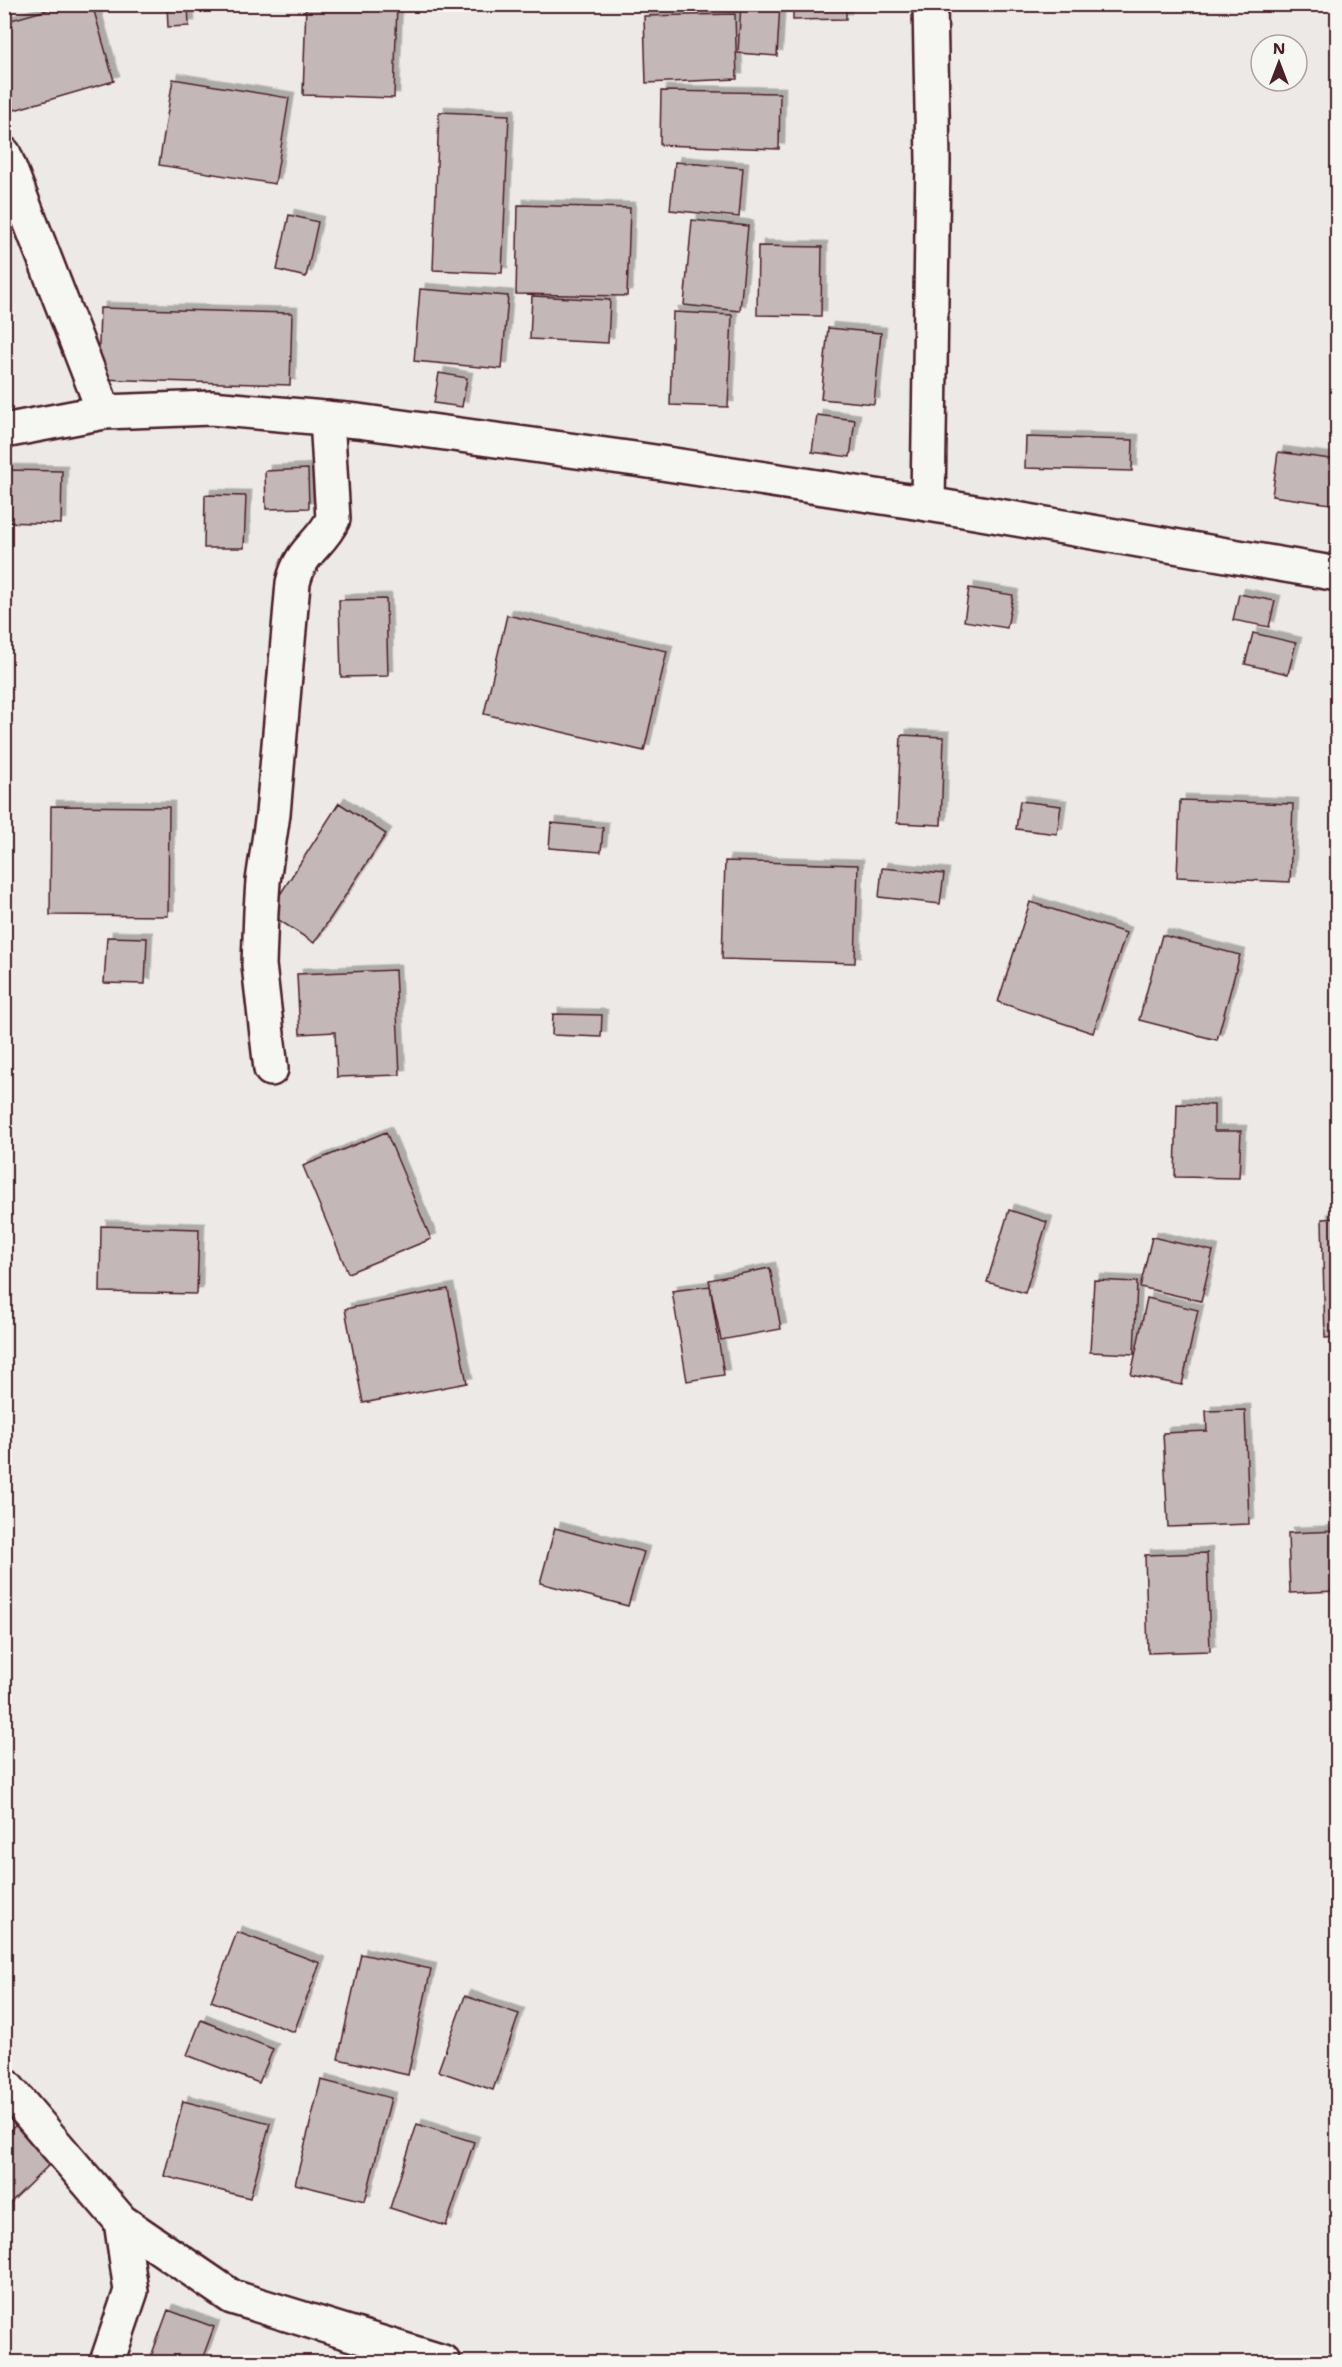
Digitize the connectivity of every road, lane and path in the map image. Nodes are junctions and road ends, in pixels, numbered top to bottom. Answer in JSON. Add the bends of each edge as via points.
{"nodes":[{"id":1,"x":930,"y":4,"type":"edge"},
{"id":2,"x":4,"y":154,"type":"edge"},
{"id":3,"x":104,"y":412,"type":"junction"},
{"id":4,"x":327,"y":418,"type":"junction"},
{"id":5,"x":4,"y":431,"type":"edge"},
{"id":6,"x":928,"y":504,"type":"junction"},
{"id":7,"x":1338,"y":574,"type":"edge"},
{"id":8,"x":271,"y":1069,"type":"dead end"},
{"id":9,"x":4,"y":2084,"type":"edge"},
{"id":10,"x":121,"y":2221,"type":"junction"},
{"id":11,"x":107,"y":2362,"type":"edge"},
{"id":12,"x":443,"y":2362,"type":"edge"}],
"edges":[{"from":1,"to":6,"type":"street","via":[[933,160]]},
{"from":2,"to":3,"type":"street"},
{"from":3,"to":4,"type":"street","via":[[211,408]]},
{"from":3,"to":5,"type":"street"},
{"from":4,"to":6,"type":"street"},
{"from":4,"to":8,"type":"street","via":[[333,519],[296,567],[263,881],[259,965]]},
{"from":6,"to":7,"type":"street"},
{"from":9,"to":10,"type":"street"},
{"from":10,"to":11,"type":"street","via":[[131,2291]]},
{"from":10,"to":12,"type":"street","via":[[232,2297]]}]}
